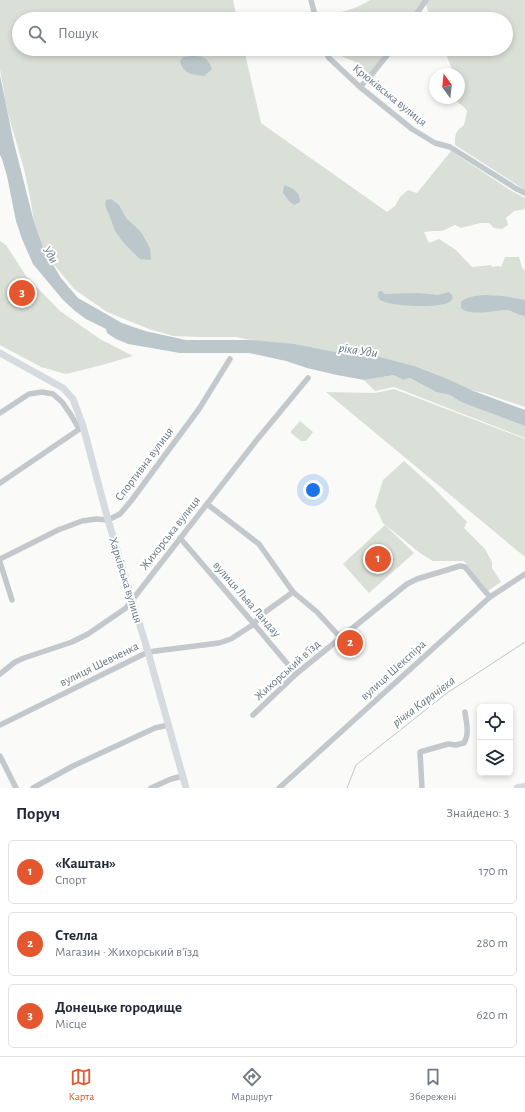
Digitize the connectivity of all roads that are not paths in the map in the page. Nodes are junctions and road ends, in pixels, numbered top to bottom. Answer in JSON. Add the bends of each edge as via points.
{"nodes":[{"id":1,"x":311,"y":0,"type":"edge"},
{"id":2,"x":426,"y":0,"type":"edge"},
{"id":3,"x":314,"y":12,"type":"edge"},
{"id":4,"x":418,"y":12,"type":"edge"},
{"id":5,"x":328,"y":56,"type":"edge"},
{"id":6,"x":386,"y":56,"type":"edge"},
{"id":7,"x":360,"y":87,"type":"junction"},
{"id":8,"x":525,"y":193,"type":"edge"},
{"id":9,"x":0,"y":353,"type":"edge"},
{"id":10,"x":230,"y":359,"type":"dead end"},
{"id":11,"x":308,"y":378,"type":"dead end"},
{"id":12,"x":0,"y":413,"type":"edge"},
{"id":13,"x":81,"y":428,"type":"junction"},
{"id":14,"x":0,"y":483,"type":"edge"},
{"id":15,"x":207,"y":504,"type":"junction"},
{"id":16,"x":108,"y":520,"type":"junction"},
{"id":17,"x":180,"y":538,"type":"junction"},
{"id":18,"x":0,"y":559,"type":"edge"},
{"id":19,"x":0,"y":562,"type":"edge"},
{"id":20,"x":525,"y":574,"type":"edge"},
{"id":21,"x":293,"y":592,"type":"junction"},
{"id":22,"x":490,"y":597,"type":"junction"},
{"id":23,"x":12,"y":600,"type":"dead end"},
{"id":24,"x":132,"y":600,"type":"junction"},
{"id":25,"x":254,"y":624,"type":"junction"},
{"id":26,"x":340,"y":637,"type":"junction"},
{"id":27,"x":148,"y":652,"type":"junction"},
{"id":28,"x":0,"y":674,"type":"edge"},
{"id":29,"x":296,"y":674,"type":"junction"},
{"id":30,"x":465,"y":712,"type":"dead end"},
{"id":31,"x":253,"y":715,"type":"dead end"},
{"id":32,"x":0,"y":725,"type":"edge"},
{"id":33,"x":168,"y":725,"type":"junction"},
{"id":34,"x":0,"y":756,"type":"edge"},
{"id":35,"x":183,"y":776,"type":"junction"},
{"id":36,"x":525,"y":787,"type":"edge"},
{"id":37,"x":16,"y":788,"type":"edge"},
{"id":38,"x":33,"y":788,"type":"edge"},
{"id":39,"x":151,"y":788,"type":"edge"},
{"id":40,"x":186,"y":788,"type":"edge"},
{"id":41,"x":279,"y":788,"type":"edge"},
{"id":42,"x":422,"y":788,"type":"edge"},
{"id":43,"x":518,"y":788,"type":"edge"}],
"edges":[{"from":1,"to":3,"type":"street"},
{"from":2,"to":4,"type":"street"},
{"from":5,"to":7,"type":"street","name":"Крюківська вулиця"},
{"from":6,"to":7,"type":"street"},
{"from":7,"to":8,"type":"street","name":"Крюківська вулиця","via":[[412,129],[435,143],[450,147]]},
{"from":9,"to":13,"type":"main road","name":"Харківська вулиця","via":[[63,388],[73,399]]},
{"from":10,"to":16,"type":"street","name":"Спортивна вулиця","via":[[199,409],[131,501],[120,514]]},
{"from":11,"to":15,"type":"street","name":"Жихорська вулиця"},
{"from":12,"to":13,"type":"street","via":[[29,394],[54,394]]},
{"from":13,"to":14,"type":"street"},
{"from":13,"to":16,"type":"main road","name":"Харківська вулиця"},
{"from":15,"to":17,"type":"street","name":"Жихорська вулиця"},
{"from":15,"to":21,"type":"street","via":[[259,544]]},
{"from":16,"to":18,"type":"street","via":[[82,521]]},
{"from":16,"to":24,"type":"main road","name":"Харківська вулиця"},
{"from":17,"to":24,"type":"street","name":"Жихорська вулиця"},
{"from":17,"to":25,"type":"street","name":"вулиця Льва Ландау"},
{"from":19,"to":23,"type":"street"},
{"from":20,"to":22,"type":"street","name":"вулиця Шекспіра"},
{"from":21,"to":25,"type":"street","name":"вулиця Шевченка","via":[[261,615]]},
{"from":21,"to":26,"type":"street","via":[[317,612]]},
{"from":22,"to":26,"type":"street","name":"Жихорський в’їзд","via":[[465,567],[460,566],[407,584]]},
{"from":22,"to":41,"type":"street","name":"вулиця Шекспіра"},
{"from":24,"to":27,"type":"main road","name":"Харківська вулиця"},
{"from":24,"to":28,"type":"street","name":"Жихорська вулиця","via":[[126,608],[88,634],[15,662]]},
{"from":25,"to":27,"type":"street","name":"вулиця Шевченка","via":[[219,643]]},
{"from":25,"to":29,"type":"street","name":"вулиця Льва Ландау"},
{"from":26,"to":29,"type":"street","name":"Жихорський в’їзд"},
{"from":27,"to":32,"type":"street","name":"вулиця Шевченка"},
{"from":27,"to":33,"type":"main road","name":"Харківська вулиця"},
{"from":29,"to":31,"type":"street","name":"Жихорський в’їзд"},
{"from":30,"to":42,"type":"street","via":[[468,731],[464,743],[448,744],[420,752]]},
{"from":33,"to":35,"type":"main road","name":"Харківська вулиця"},
{"from":33,"to":38,"type":"street","via":[[155,728],[73,766]]},
{"from":34,"to":37,"type":"street"},
{"from":35,"to":39,"type":"street"},
{"from":35,"to":40,"type":"main road","name":"Харківська вулиця"},
{"from":36,"to":43,"type":"highway"}]}
